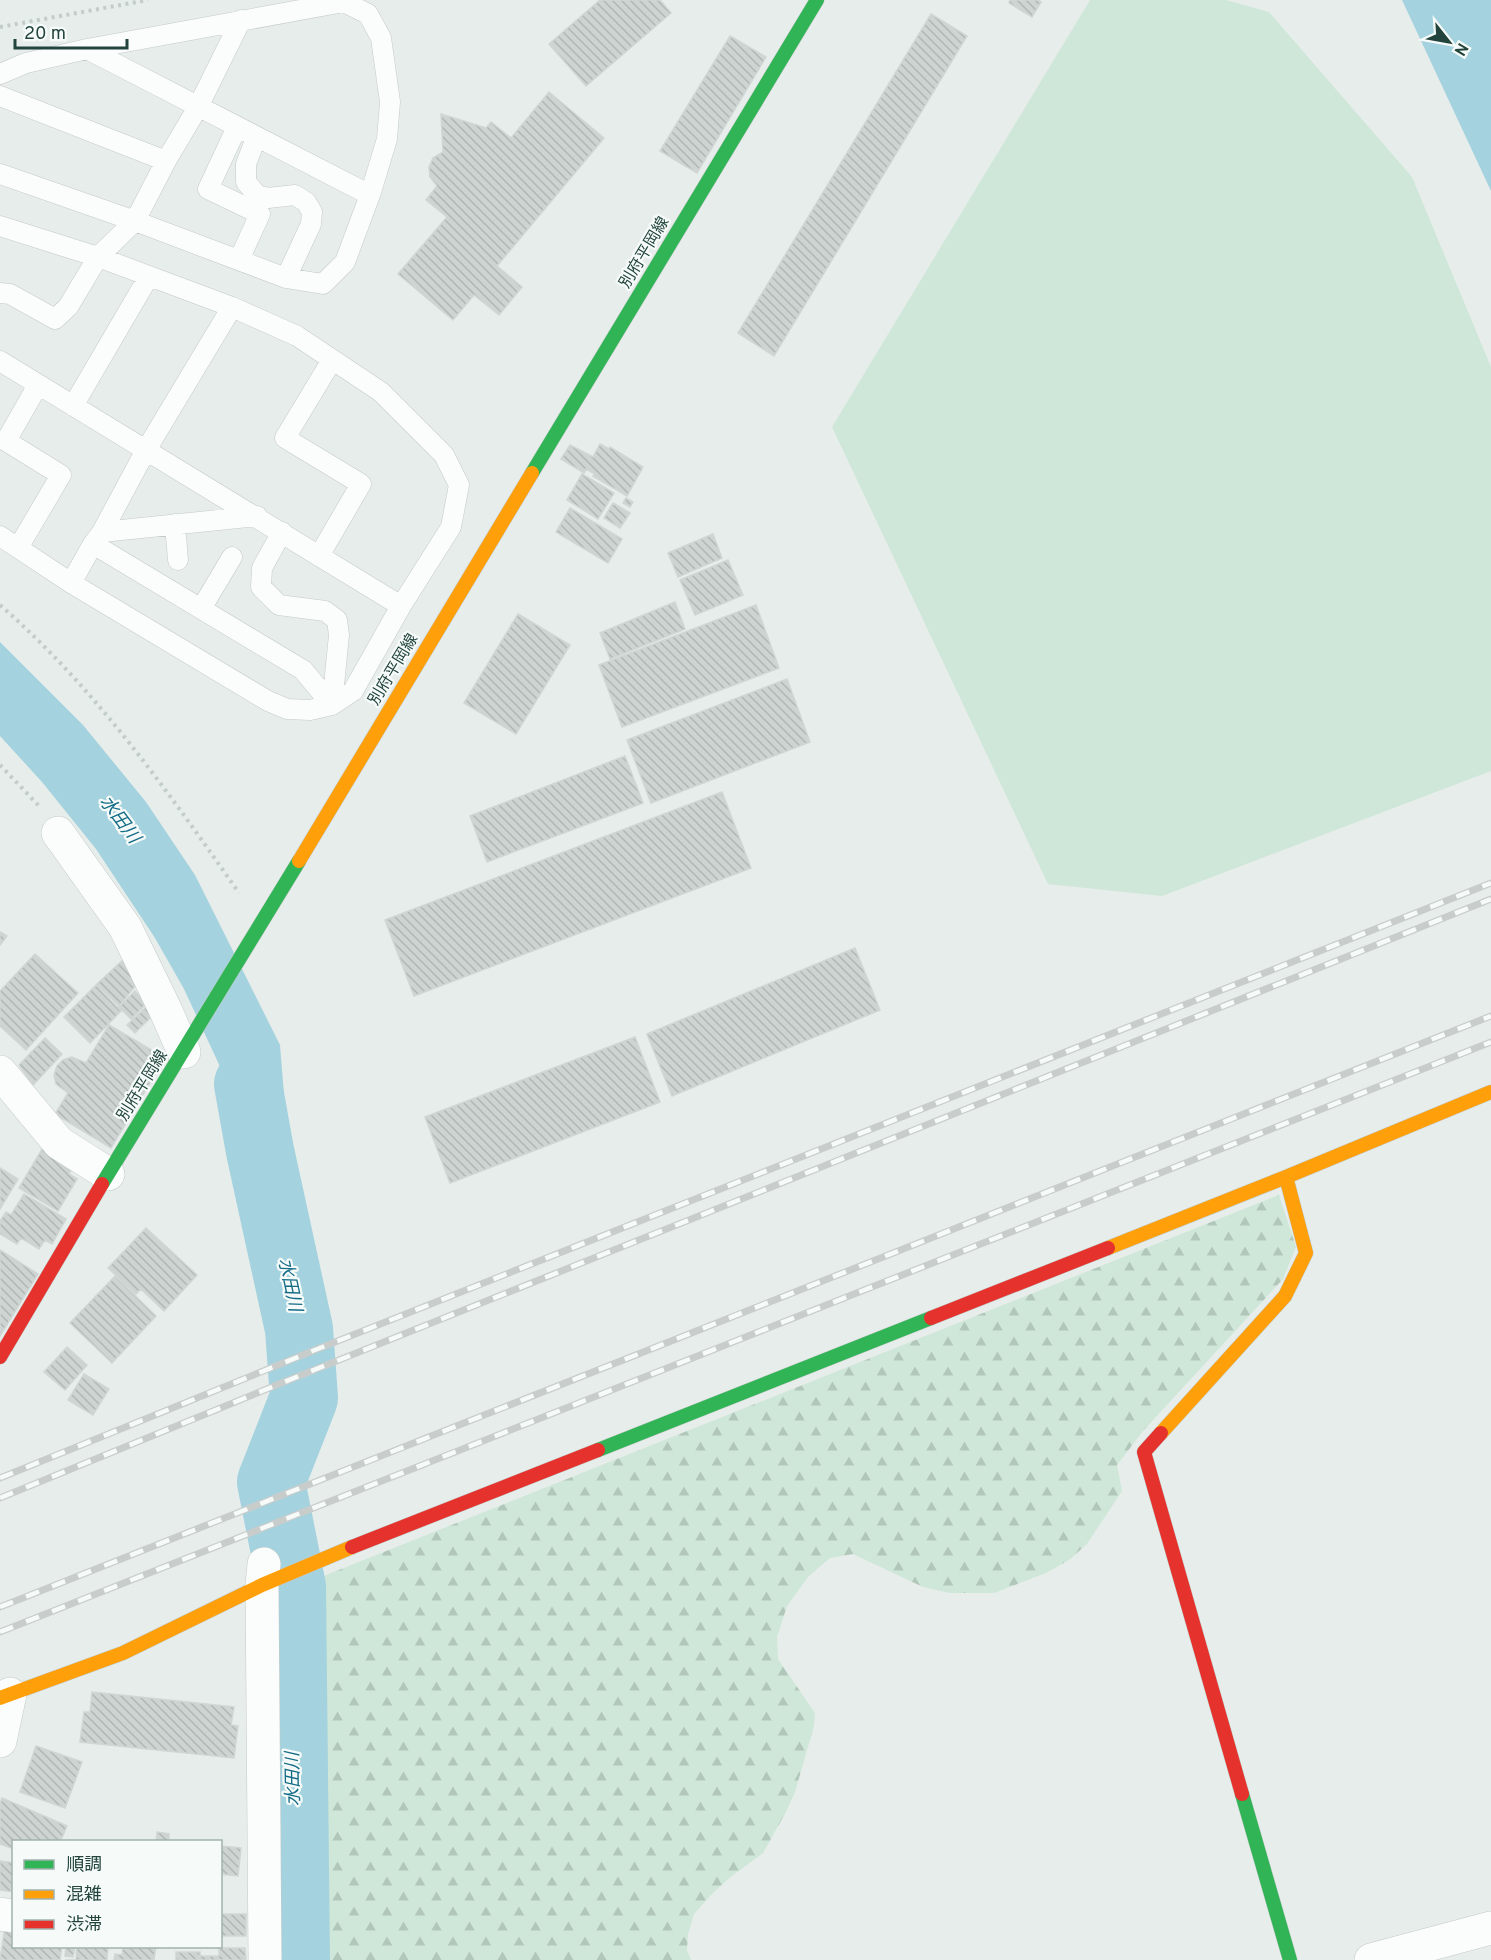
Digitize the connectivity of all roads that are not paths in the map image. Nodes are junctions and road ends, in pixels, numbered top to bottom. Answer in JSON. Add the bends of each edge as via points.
{"nodes":[{"id":1,"x":817,"y":0,"type":"edge"},
{"id":2,"x":241,"y":20,"type":"junction"},
{"id":3,"x":87,"y":49,"type":"junction"},
{"id":4,"x":0,"y":74,"type":"edge"},
{"id":5,"x":0,"y":96,"type":"edge"},
{"id":6,"x":198,"y":107,"type":"junction"},
{"id":7,"x":237,"y":127,"type":"junction"},
{"id":8,"x":256,"y":138,"type":"junction"},
{"id":9,"x":166,"y":161,"type":"junction"},
{"id":10,"x":0,"y":174,"type":"edge"},
{"id":11,"x":369,"y":195,"type":"junction"},
{"id":12,"x":135,"y":221,"type":"junction"},
{"id":13,"x":0,"y":226,"type":"edge"},
{"id":14,"x":98,"y":257,"type":"junction"},
{"id":15,"x":239,"y":260,"type":"junction"},
{"id":16,"x":149,"y":276,"type":"junction"},
{"id":17,"x":286,"y":278,"type":"junction"},
{"id":18,"x":0,"y":293,"type":"edge"},
{"id":19,"x":232,"y":307,"type":"junction"},
{"id":20,"x":332,"y":360,"type":"junction"},
{"id":21,"x":0,"y":361,"type":"edge"},
{"id":22,"x":38,"y":385,"type":"junction"},
{"id":23,"x":73,"y":406,"type":"junction"},
{"id":24,"x":146,"y":450,"type":"junction"},
{"id":25,"x":257,"y":516,"type":"junction"},
{"id":26,"x":175,"y":524,"type":"junction"},
{"id":27,"x":282,"y":532,"type":"junction"},
{"id":28,"x":0,"y":536,"type":"edge"},
{"id":29,"x":98,"y":538,"type":"junction"},
{"id":30,"x":18,"y":548,"type":"junction"},
{"id":31,"x":319,"y":556,"type":"junction"},
{"id":32,"x":232,"y":557,"type":"dead end"},
{"id":33,"x":178,"y":560,"type":"dead end"},
{"id":34,"x":71,"y":583,"type":"junction"},
{"id":35,"x":401,"y":606,"type":"junction"},
{"id":36,"x":201,"y":609,"type":"junction"},
{"id":37,"x":332,"y":705,"type":"junction"},
{"id":38,"x":58,"y":833,"type":"road end"},
{"id":39,"x":184,"y":1052,"type":"junction"},
{"id":40,"x":0,"y":1072,"type":"edge"},
{"id":41,"x":1491,"y":1092,"type":"edge"},
{"id":42,"x":108,"y":1174,"type":"junction"},
{"id":43,"x":1286,"y":1177,"type":"junction"},
{"id":44,"x":0,"y":1357,"type":"edge"},
{"id":45,"x":265,"y":1576,"type":"junction"},
{"id":46,"x":5,"y":1696,"type":"edge"},
{"id":47,"x":0,"y":1741,"type":"edge"},
{"id":48,"x":1491,"y":1928,"type":"edge"},
{"id":49,"x":265,"y":1960,"type":"edge"},
{"id":50,"x":1290,"y":1960,"type":"edge"},
{"id":51,"x":1371,"y":1960,"type":"edge"}],
"edges":[{"from":1,"to":39,"type":"street","name":"別府平岡線"},
{"from":2,"to":3,"type":"lane"},
{"from":2,"to":6,"type":"lane"},
{"from":2,"to":11,"type":"lane","via":[[344,2],[368,14],[381,38],[390,102],[387,139]]},
{"from":3,"to":4,"type":"lane","via":[[26,63]]},
{"from":3,"to":6,"type":"lane"},
{"from":5,"to":9,"type":"lane"},
{"from":6,"to":7,"type":"lane"},
{"from":6,"to":9,"type":"lane"},
{"from":7,"to":8,"type":"lane"},
{"from":7,"to":15,"type":"lane","via":[[208,189],[260,214]]},
{"from":8,"to":11,"type":"lane"},
{"from":8,"to":17,"type":"lane","via":[[246,164],[246,182],[257,195],[268,198],[295,195],[312,212],[311,224]]},
{"from":9,"to":12,"type":"lane"},
{"from":10,"to":12,"type":"lane"},
{"from":11,"to":17,"type":"lane","via":[[345,262],[323,284]]},
{"from":12,"to":14,"type":"lane"},
{"from":12,"to":15,"type":"lane"},
{"from":13,"to":14,"type":"lane"},
{"from":14,"to":16,"type":"lane"},
{"from":14,"to":18,"type":"lane","via":[[68,307],[55,319],[10,294]]},
{"from":15,"to":17,"type":"lane"},
{"from":16,"to":19,"type":"lane"},
{"from":16,"to":23,"type":"lane"},
{"from":19,"to":20,"type":"lane","via":[[297,336]]},
{"from":19,"to":24,"type":"lane"},
{"from":20,"to":31,"type":"lane","via":[[285,438],[361,484]]},
{"from":20,"to":35,"type":"lane","via":[[381,392],[444,455],[459,485],[451,527]]},
{"from":21,"to":22,"type":"lane"},
{"from":22,"to":23,"type":"lane"},
{"from":22,"to":30,"type":"lane","via":[[6,441],[61,475]]},
{"from":23,"to":24,"type":"lane"},
{"from":24,"to":25,"type":"lane"},
{"from":24,"to":29,"type":"lane"},
{"from":25,"to":26,"type":"lane"},
{"from":25,"to":27,"type":"lane"},
{"from":26,"to":29,"type":"lane"},
{"from":26,"to":33,"type":"lane"},
{"from":27,"to":31,"type":"lane"},
{"from":27,"to":37,"type":"lane","via":[[262,568],[261,587],[279,605],[325,610],[337,620]]},
{"from":28,"to":30,"type":"lane"},
{"from":29,"to":34,"type":"lane"},
{"from":29,"to":36,"type":"lane"},
{"from":30,"to":34,"type":"lane"},
{"from":31,"to":35,"type":"lane"},
{"from":32,"to":36,"type":"lane"},
{"from":34,"to":37,"type":"lane","via":[[268,701],[287,709],[310,710]]},
{"from":35,"to":37,"type":"lane","via":[[353,691]]},
{"from":36,"to":37,"type":"lane","via":[[303,670]]},
{"from":38,"to":39,"type":"street","via":[[125,927]]},
{"from":39,"to":42,"type":"street","name":"別府平岡線"},
{"from":40,"to":42,"type":"street","via":[[58,1143]]},
{"from":41,"to":43,"type":"street"},
{"from":42,"to":44,"type":"street","name":"別府平岡線"},
{"from":43,"to":45,"type":"street","via":[[310,1564]]},
{"from":43,"to":50,"type":"street","via":[[1306,1253],[1285,1296],[1144,1452]]},
{"from":45,"to":46,"type":"street","via":[[123,1653]]},
{"from":45,"to":49,"type":"street"},
{"from":46,"to":47,"type":"street"},
{"from":48,"to":51,"type":"street"}]}
